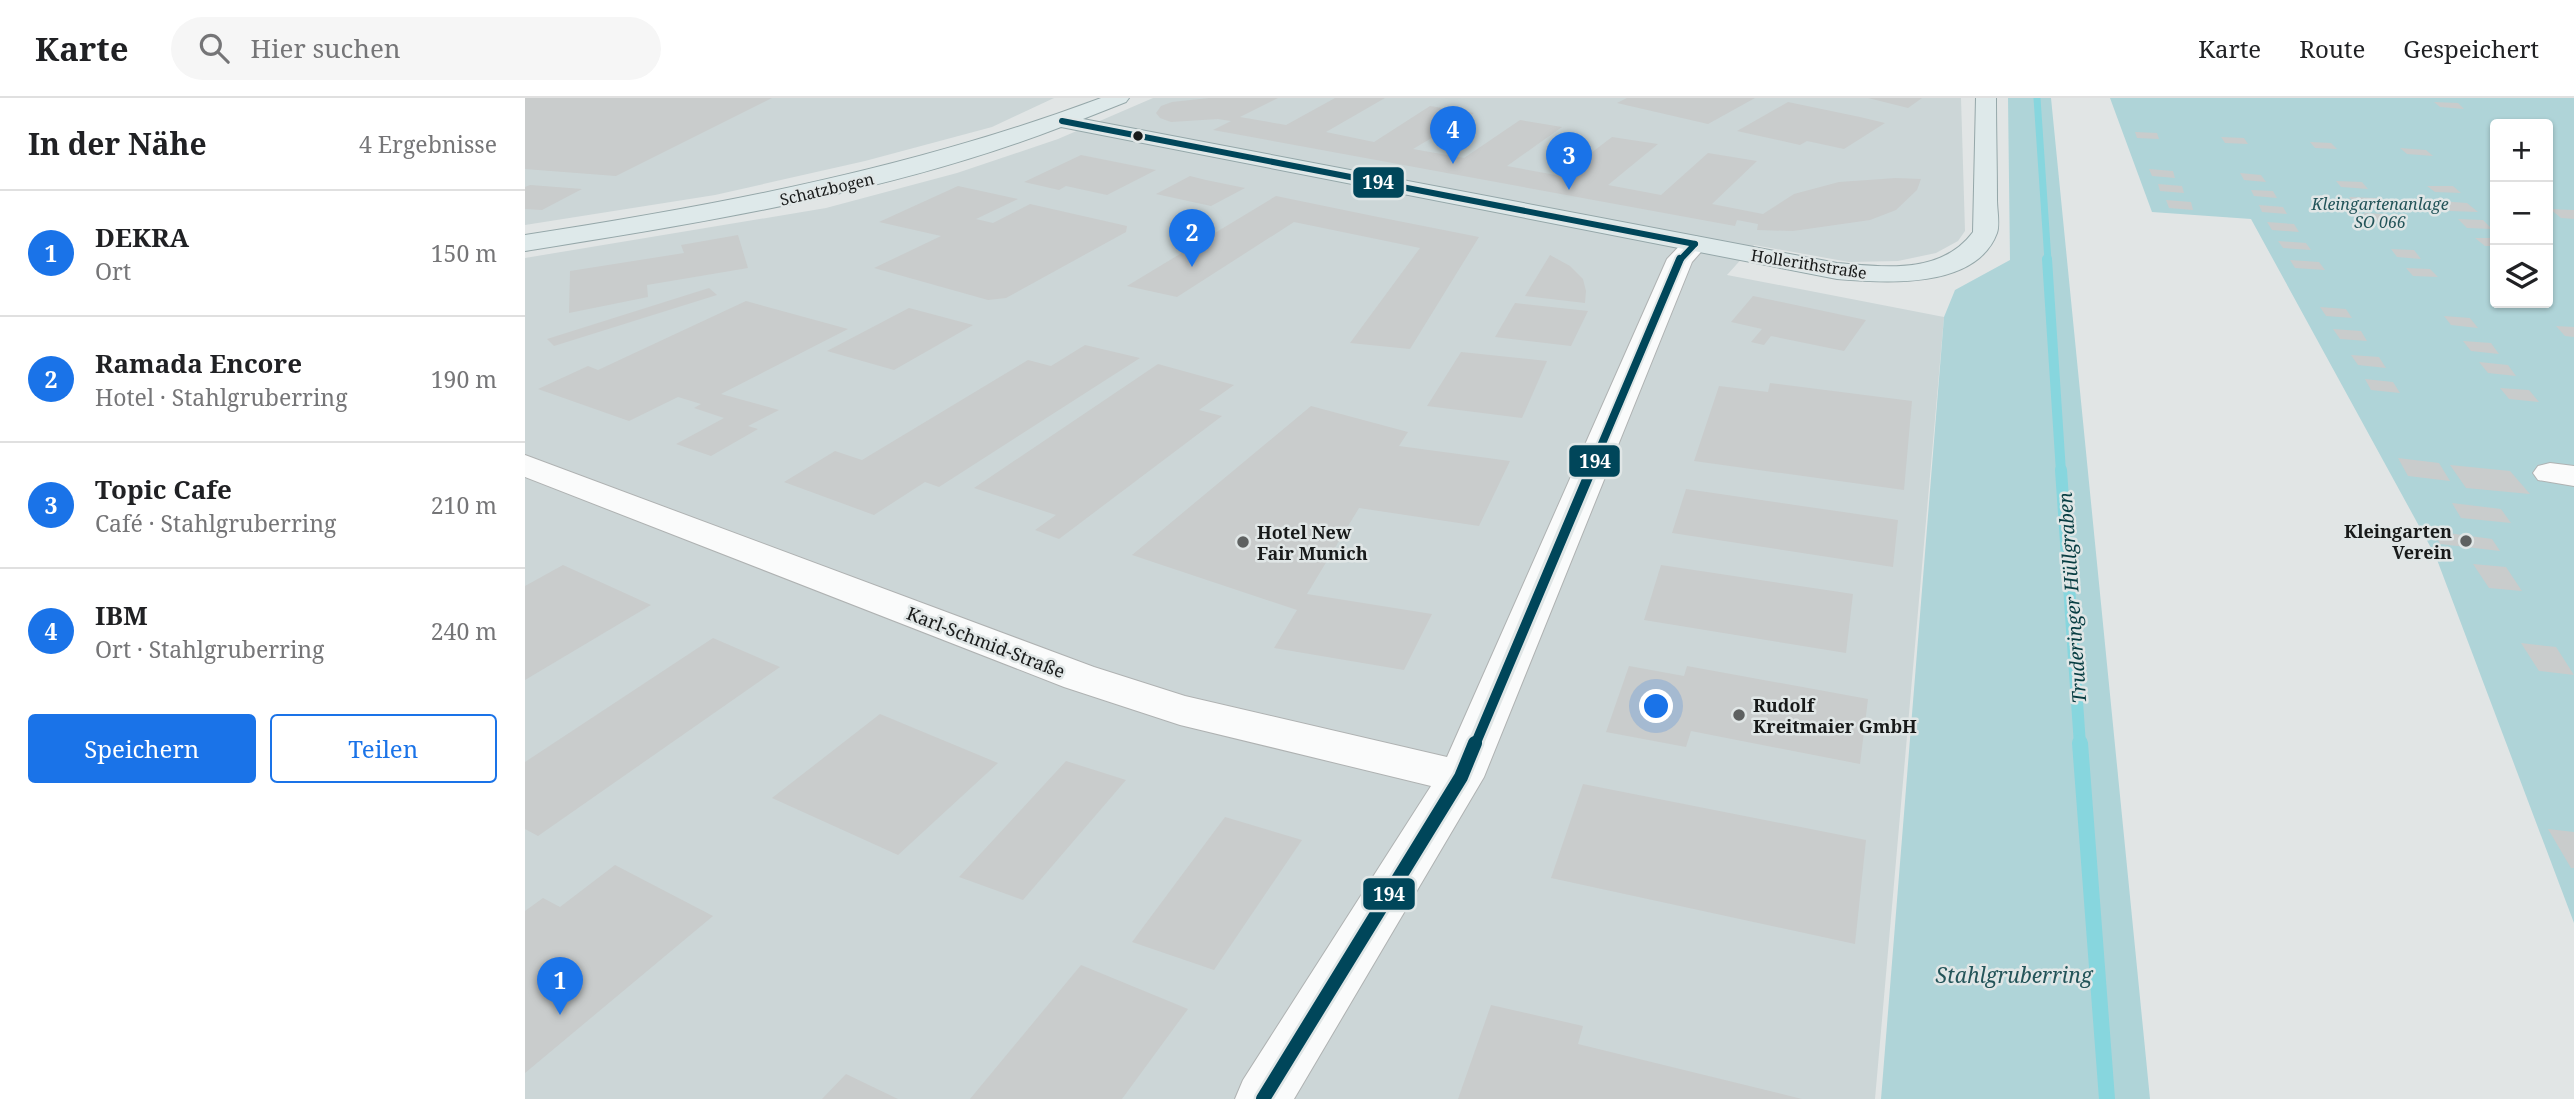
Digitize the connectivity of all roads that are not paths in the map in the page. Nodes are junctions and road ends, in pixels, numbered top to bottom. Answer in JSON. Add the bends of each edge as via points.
{"nodes":[{"id":1,"x":1119,"y":98,"type":"edge"},
{"id":2,"x":1986,"y":98,"type":"edge"},
{"id":3,"x":1062,"y":121,"type":"junction"},
{"id":4,"x":525,"y":243,"type":"edge"},
{"id":5,"x":1695,"y":244,"type":"junction"},
{"id":6,"x":525,"y":465,"type":"edge"},
{"id":7,"x":1461,"y":777,"type":"junction"},
{"id":8,"x":1263,"y":1099,"type":"edge"}],
"edges":[{"from":1,"to":3,"type":"main road","name":"Schatzbogen"},
{"from":2,"to":5,"type":"main road","name":"Hollerithstraße","via":[[1985,232],[1963,259],[1929,270],[1877,275]]},
{"from":3,"to":4,"type":"main road","name":"Schatzbogen","via":[[966,153],[808,194]]},
{"from":3,"to":5,"type":"main road"},
{"from":5,"to":7,"type":"street","via":[[1680,259]]},
{"from":6,"to":7,"type":"street","name":"Karl-Schmid-Straße","via":[[1079,677],[1180,710]]},
{"from":7,"to":8,"type":"street"}]}
